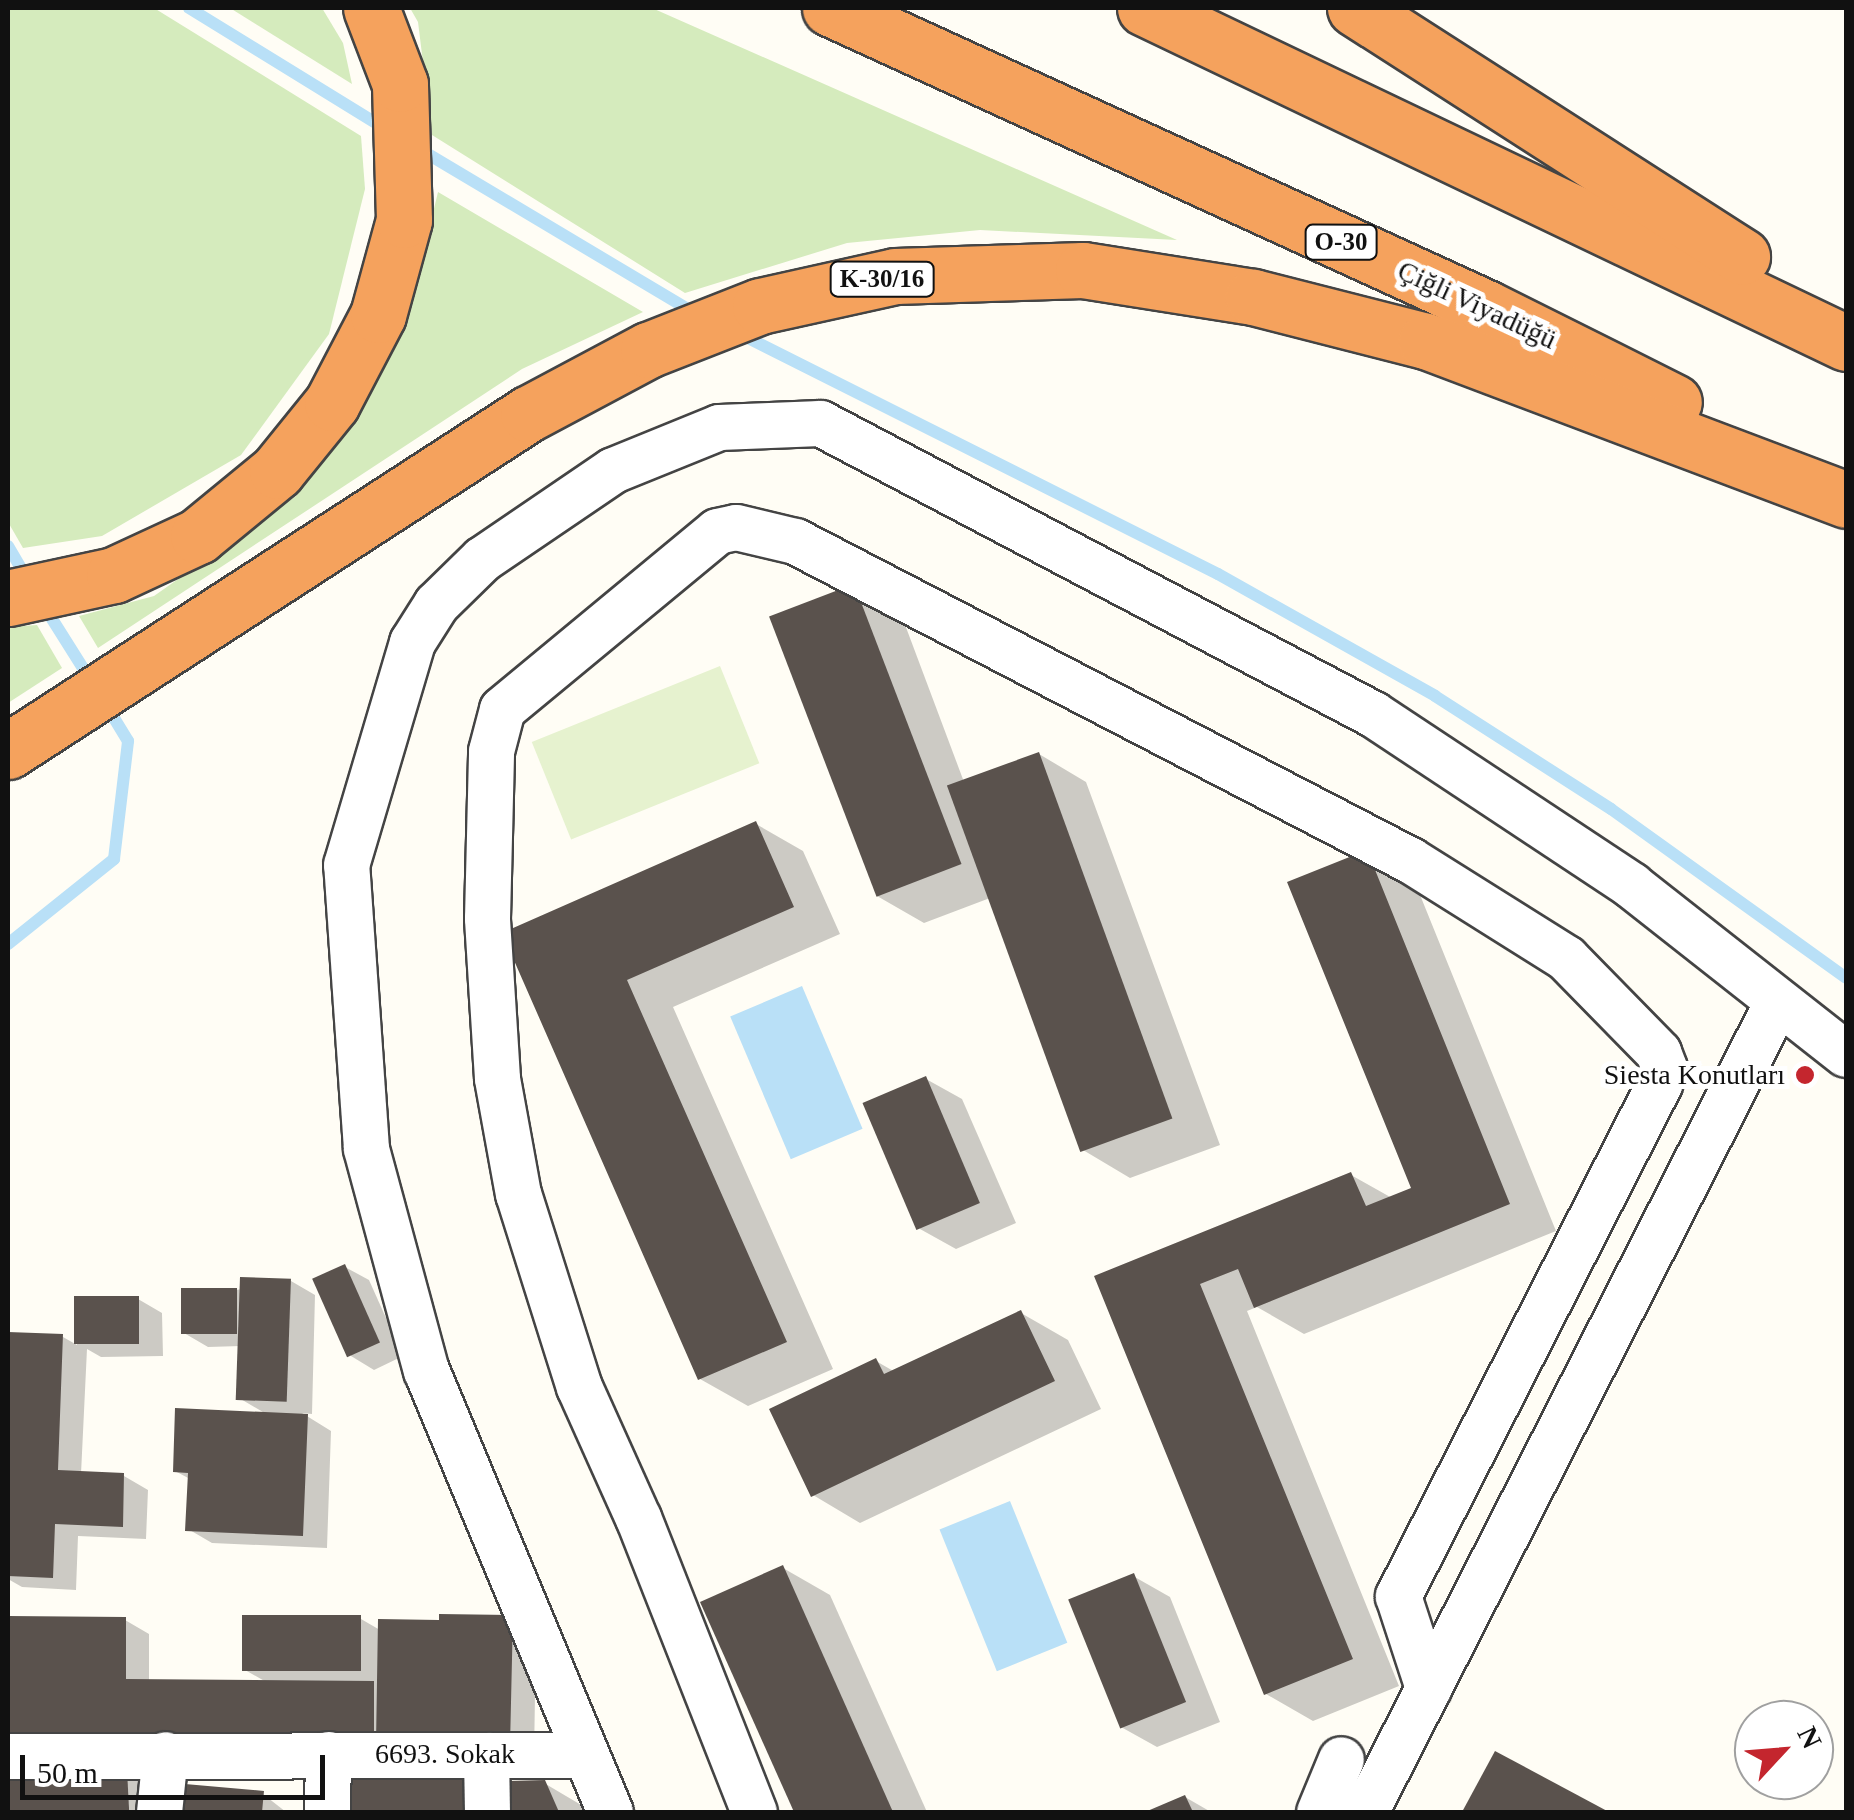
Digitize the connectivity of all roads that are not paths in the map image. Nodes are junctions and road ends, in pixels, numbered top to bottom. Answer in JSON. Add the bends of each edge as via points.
{"nodes":[{"id":1,"x":371,"y":8,"type":"edge"},
{"id":2,"x":830,"y":8,"type":"edge"},
{"id":3,"x":1144,"y":8,"type":"edge"},
{"id":4,"x":1355,"y":8,"type":"edge"},
{"id":5,"x":1846,"y":322,"type":"edge"},
{"id":6,"x":1846,"y":343,"type":"edge"},
{"id":7,"x":1846,"y":488,"type":"edge"},
{"id":8,"x":1846,"y":500,"type":"edge"},
{"id":9,"x":8,"y":598,"type":"edge"},
{"id":10,"x":8,"y":751,"type":"edge"},
{"id":11,"x":1776,"y":1004,"type":"junction"},
{"id":12,"x":1846,"y":1054,"type":"edge"},
{"id":13,"x":1428,"y":1688,"type":"junction"},
{"id":14,"x":165,"y":1754,"type":"junction"},
{"id":15,"x":328,"y":1754,"type":"junction"},
{"id":16,"x":486,"y":1754,"type":"junction"},
{"id":17,"x":582,"y":1755,"type":"junction"},
{"id":18,"x":8,"y":1756,"type":"edge"},
{"id":19,"x":1341,"y":1758,"type":"dead end"},
{"id":20,"x":160,"y":1812,"type":"edge"},
{"id":21,"x":327,"y":1812,"type":"edge"},
{"id":22,"x":487,"y":1812,"type":"edge"},
{"id":23,"x":610,"y":1812,"type":"edge"},
{"id":24,"x":754,"y":1812,"type":"edge"},
{"id":25,"x":1319,"y":1812,"type":"edge"},
{"id":26,"x":1365,"y":1812,"type":"edge"}],
"edges":[{"from":1,"to":9,"type":"highway","via":[[400,84],[404,220],[378,315],[332,403],[276,471],[198,536],[114,575]]},
{"from":2,"to":7,"type":"highway","name":"Çiğli Viyadüğü","number":"O-30","via":[[1486,308]]},
{"from":3,"to":6,"type":"highway"},
{"from":4,"to":5,"type":"highway"},
{"from":8,"to":10,"type":"highway","number":"K-30/16","via":[[1426,341],[1253,297],[1082,270],[895,276],[760,306],[648,350],[546,405]]},
{"from":11,"to":12,"type":"street"},
{"from":11,"to":13,"type":"street"},
{"from":11,"to":17,"type":"street","via":[[1631,885],[1373,714],[820,424],[719,426],[614,470],[482,559],[436,604],[412,642],[346,866],[366,1148],[426,1371]]},
{"from":13,"to":24,"type":"street","via":[[1398,1596],[1659,1084],[1664,1068],[1658,1052],[1566,958],[1410,860],[795,541],[736,527],[717,531],[502,709],[491,751],[487,918],[497,1078],[518,1194],[579,1387]]},
{"from":13,"to":26,"type":"street"},
{"from":14,"to":15,"type":"street","name":"6693. Sokak"},
{"from":14,"to":18,"type":"street","name":"6693. Sokak"},
{"from":14,"to":20,"type":"street"},
{"from":15,"to":16,"type":"street","name":"6693. Sokak"},
{"from":15,"to":21,"type":"street"},
{"from":16,"to":17,"type":"street","name":"6693. Sokak"},
{"from":16,"to":22,"type":"street"},
{"from":17,"to":23,"type":"street"},
{"from":19,"to":25,"type":"street"}]}
